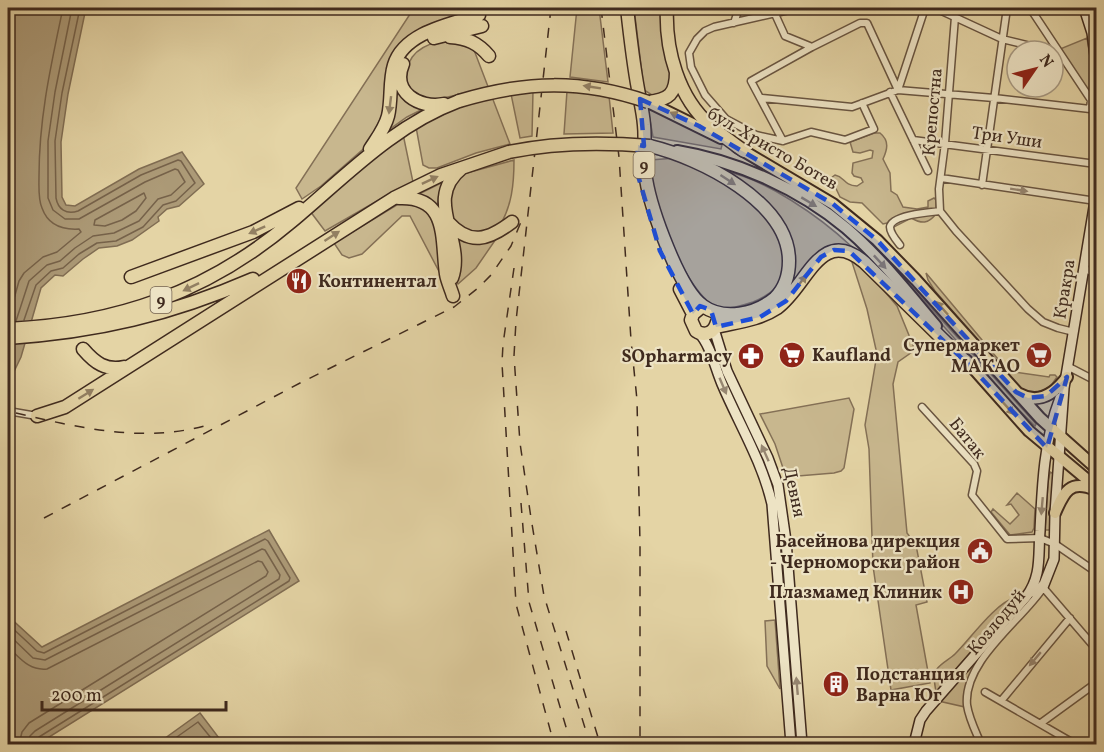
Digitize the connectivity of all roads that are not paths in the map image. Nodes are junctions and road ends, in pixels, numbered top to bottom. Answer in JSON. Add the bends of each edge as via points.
{"nodes":[{"id":1,"x":619,"y":8,"type":"edge"},
{"id":2,"x":627,"y":8,"type":"edge"},
{"id":3,"x":667,"y":8,"type":"edge"},
{"id":4,"x":740,"y":8,"type":"edge"},
{"id":5,"x":798,"y":8,"type":"edge"},
{"id":6,"x":925,"y":8,"type":"edge"},
{"id":7,"x":935,"y":8,"type":"edge"},
{"id":8,"x":1007,"y":8,"type":"edge"},
{"id":9,"x":1030,"y":8,"type":"edge"},
{"id":10,"x":1084,"y":8,"type":"edge"},
{"id":11,"x":790,"y":9,"type":"edge"},
{"id":12,"x":775,"y":14,"type":"junction"},
{"id":13,"x":955,"y":16,"type":"junction"},
{"id":14,"x":734,"y":22,"type":"junction"},
{"id":15,"x":440,"y":36,"type":"junction"},
{"id":16,"x":1002,"y":39,"type":"junction"},
{"id":17,"x":1050,"y":39,"type":"edge"},
{"id":18,"x":1005,"y":40,"type":"edge"},
{"id":19,"x":812,"y":47,"type":"junction"},
{"id":20,"x":489,"y":56,"type":"dead end"},
{"id":21,"x":1065,"y":61,"type":"edge"},
{"id":22,"x":1096,"y":62,"type":"edge"},
{"id":23,"x":676,"y":71,"type":"junction"},
{"id":24,"x":898,"y":90,"type":"junction"},
{"id":25,"x":890,"y":92,"type":"junction"},
{"id":26,"x":949,"y":94,"type":"junction"},
{"id":27,"x":762,"y":98,"type":"junction"},
{"id":28,"x":994,"y":98,"type":"junction"},
{"id":29,"x":457,"y":102,"type":"junction"},
{"id":30,"x":648,"y":102,"type":"junction"},
{"id":31,"x":862,"y":104,"type":"junction"},
{"id":32,"x":913,"y":140,"type":"junction"},
{"id":33,"x":783,"y":141,"type":"junction"},
{"id":34,"x":945,"y":143,"type":"junction"},
{"id":35,"x":653,"y":147,"type":"junction"},
{"id":36,"x":987,"y":149,"type":"junction"},
{"id":37,"x":744,"y":151,"type":"junction"},
{"id":38,"x":365,"y":157,"type":"junction"},
{"id":39,"x":1096,"y":164,"type":"edge"},
{"id":40,"x":466,"y":165,"type":"junction"},
{"id":41,"x":928,"y":171,"type":"dead end"},
{"id":42,"x":941,"y":178,"type":"junction"},
{"id":43,"x":982,"y":184,"type":"junction"},
{"id":44,"x":325,"y":191,"type":"junction"},
{"id":45,"x":1096,"y":195,"type":"edge"},
{"id":46,"x":394,"y":198,"type":"junction"},
{"id":47,"x":1096,"y":201,"type":"edge"},
{"id":48,"x":940,"y":211,"type":"junction"},
{"id":49,"x":448,"y":222,"type":"junction"},
{"id":50,"x":512,"y":222,"type":"dead end"},
{"id":51,"x":900,"y":245,"type":"dead end"},
{"id":52,"x":286,"y":265,"type":"junction"},
{"id":53,"x":1084,"y":268,"type":"junction"},
{"id":54,"x":1096,"y":275,"type":"edge"},
{"id":55,"x":131,"y":277,"type":"dead end"},
{"id":56,"x":710,"y":310,"type":"junction"},
{"id":57,"x":693,"y":314,"type":"junction"},
{"id":58,"x":715,"y":328,"type":"junction"},
{"id":59,"x":8,"y":329,"type":"edge"},
{"id":60,"x":1074,"y":332,"type":"junction"},
{"id":61,"x":699,"y":333,"type":"junction"},
{"id":62,"x":8,"y":338,"type":"edge"},
{"id":63,"x":83,"y":349,"type":"dead end"},
{"id":64,"x":131,"y":365,"type":"junction"},
{"id":65,"x":970,"y":366,"type":"junction"},
{"id":66,"x":1067,"y":377,"type":"junction"},
{"id":67,"x":1096,"y":381,"type":"edge"},
{"id":68,"x":1016,"y":392,"type":"junction"},
{"id":69,"x":922,"y":407,"type":"dead end"},
{"id":70,"x":8,"y":411,"type":"edge"},
{"id":71,"x":37,"y":416,"type":"joint"},
{"id":72,"x":1051,"y":429,"type":"junction"},
{"id":73,"x":1060,"y":437,"type":"junction"},
{"id":74,"x":1047,"y":448,"type":"junction"},
{"id":75,"x":1059,"y":458,"type":"junction"},
{"id":76,"x":1096,"y":468,"type":"edge"},
{"id":77,"x":1096,"y":489,"type":"edge"},
{"id":78,"x":1054,"y":513,"type":"junction"},
{"id":79,"x":1040,"y":538,"type":"junction"},
{"id":80,"x":1054,"y":544,"type":"junction"},
{"id":81,"x":1096,"y":572,"type":"edge"},
{"id":82,"x":1040,"y":584,"type":"junction"},
{"id":83,"x":1070,"y":618,"type":"junction"},
{"id":84,"x":1096,"y":649,"type":"edge"},
{"id":85,"x":1096,"y":683,"type":"edge"},
{"id":86,"x":985,"y":692,"type":"dead end"},
{"id":87,"x":1001,"y":701,"type":"junction"},
{"id":88,"x":1041,"y":723,"type":"junction"},
{"id":89,"x":791,"y":744,"type":"edge"},
{"id":90,"x":802,"y":744,"type":"edge"},
{"id":91,"x":914,"y":744,"type":"edge"},
{"id":92,"x":981,"y":744,"type":"edge"},
{"id":93,"x":1075,"y":744,"type":"edge"}],
"edges":[{"from":1,"to":57,"type":"highway","via":[[638,121],[639,186],[664,260]]},
{"from":2,"to":56,"type":"highway","number":"9","via":[[644,124],[644,166],[649,193],[675,264],[698,301]]},
{"from":3,"to":23,"type":"highway"},
{"from":4,"to":14,"type":"street"},
{"from":5,"to":11,"type":"street"},
{"from":6,"to":24,"type":"street"},
{"from":7,"to":13,"type":"street"},
{"from":8,"to":16,"type":"street"},
{"from":9,"to":17,"type":"street"},
{"from":10,"to":22,"type":"main road"},
{"from":11,"to":12,"type":"street"},
{"from":12,"to":14,"type":"street"},
{"from":12,"to":19,"type":"street","via":[[785,36]]},
{"from":13,"to":16,"type":"street"},
{"from":13,"to":26,"type":"street","name":"Крепостна"},
{"from":14,"to":33,"type":"street","via":[[714,27],[697,39],[689,53],[691,67],[705,95],[726,120],[756,135]]},
{"from":15,"to":20,"type":"highway","via":[[470,41]]},
{"from":15,"to":29,"type":"highway","via":[[416,48],[404,62],[400,77],[406,92],[420,104]]},
{"from":15,"to":38,"type":"highway","one_way":true,"via":[[480,21],[427,33],[399,56],[394,66],[387,119]]},
{"from":16,"to":18,"type":"street"},
{"from":16,"to":28,"type":"street"},
{"from":19,"to":24,"type":"street","via":[[867,23]]},
{"from":19,"to":27,"type":"street","via":[[752,79]]},
{"from":21,"to":28,"type":"street","via":[[1091,100],[1090,110]]},
{"from":23,"to":30,"type":"highway","via":[[676,86],[671,93]]},
{"from":23,"to":37,"type":"highway","via":[[702,117]]},
{"from":24,"to":25,"type":"street"},
{"from":24,"to":26,"type":"street"},
{"from":25,"to":31,"type":"street"},
{"from":25,"to":32,"type":"street"},
{"from":26,"to":28,"type":"street"},
{"from":26,"to":34,"type":"street","name":"Крепостна"},
{"from":27,"to":31,"type":"street","via":[[852,107]]},
{"from":27,"to":33,"type":"street"},
{"from":28,"to":36,"type":"street"},
{"from":30,"to":29,"type":"highway","name":"бул. Христо Ботев","number":"9","one_way":true,"bridge":true,"via":[[604,89],[544,84],[506,88]]},
{"from":29,"to":38,"type":"highway","name":"бул. Христо Ботев","number":"9","via":[[405,128]]},
{"from":37,"to":30,"type":"main road","name":"бул. Христо Ботев","one_way":true},
{"from":31,"to":33,"type":"street","via":[[874,129],[844,140],[811,132]]},
{"from":32,"to":34,"type":"street","name":"Три Уши"},
{"from":32,"to":41,"type":"street"},
{"from":34,"to":36,"type":"street","name":"Три Уши"},
{"from":34,"to":42,"type":"street","name":"Крепостна"},
{"from":35,"to":40,"type":"highway","name":"бул. Христо Ботев","number":"9","bridge":true,"via":[[594,143],[531,147]]},
{"from":35,"to":56,"type":"highway","number":"9","one_way":true,"via":[[719,174],[743,190],[771,213],[785,236],[789,266],[781,291],[752,310],[730,315]]},
{"from":35,"to":65,"type":"main road","name":"бул. Христо Ботев","one_way":true,"via":[[694,154],[740,169],[794,193],[828,215],[865,246]]},
{"from":36,"to":39,"type":"street","name":"Три Уши"},
{"from":36,"to":43,"type":"street"},
{"from":68,"to":37,"type":"main road","name":"бул. Христо Ботев","one_way":true,"via":[[870,233],[833,204]]},
{"from":38,"to":44,"type":"highway","name":"бул. Христо Ботев","number":"9"},
{"from":46,"to":40,"type":"highway","name":"бул. Христо Ботев","number":"9","one_way":true},
{"from":40,"to":49,"type":"highway","via":[[446,190],[444,208]]},
{"from":42,"to":43,"type":"street"},
{"from":42,"to":48,"type":"street","name":"Крепостна"},
{"from":43,"to":47,"type":"street","one_way":true},
{"from":44,"to":55,"type":"highway","one_way":true,"via":[[276,221]]},
{"from":44,"to":59,"type":"highway","number":"9","one_way":true,"via":[[268,240],[191,287],[106,317]]},
{"from":45,"to":47,"type":"main road","name":"Кракра"},
{"from":46,"to":49,"type":"highway","via":[[417,198],[434,212],[444,239],[451,291],[453,241]]},
{"from":52,"to":46,"type":"highway","name":"бул. Христо Ботев","number":"9","one_way":true},
{"from":47,"to":53,"type":"main road","name":"Кракра"},
{"from":48,"to":51,"type":"street","via":[[894,221],[890,231]]},
{"from":48,"to":60,"type":"street","via":[[1028,309],[1043,321]]},
{"from":49,"to":50,"type":"highway","via":[[465,236],[482,238]]},
{"from":52,"to":62,"type":"highway","number":"9","via":[[179,308],[128,322],[69,333]]},
{"from":52,"to":64,"type":"highway"},
{"from":53,"to":54,"type":"street"},
{"from":53,"to":60,"type":"main road","name":"Кракра"},
{"from":56,"to":57,"type":"highway","via":[[699,309]]},
{"from":56,"to":58,"type":"highway","via":[[717,321]]},
{"from":57,"to":61,"type":"highway","via":[[692,324]]},
{"from":58,"to":61,"type":"highway"},
{"from":58,"to":65,"type":"highway","one_way":true,"via":[[771,312],[786,301],[821,257],[844,250],[864,262]]},
{"from":90,"to":58,"type":"main road","name":"Девня","one_way":true,"via":[[778,485],[730,378]]},
{"from":60,"to":66,"type":"main road","name":"Кракра"},
{"from":61,"to":89,"type":"main road","name":"Девня","one_way":true,"via":[[756,458],[772,504]]},
{"from":63,"to":64,"type":"highway","via":[[103,366],[115,369]]},
{"from":71,"to":64,"type":"highway","one_way":true,"via":[[61,408]]},
{"from":65,"to":74,"type":"main road","name":"бул. Христо Ботев","one_way":true},
{"from":66,"to":67,"type":"street"},
{"from":66,"to":68,"type":"main road","via":[[1046,396],[1028,398]]},
{"from":66,"to":72,"type":"main road","name":"Кракра"},
{"from":66,"to":73,"type":"main road","name":"Кракра"},
{"from":68,"to":72,"type":"main road","name":"бул. Христо Ботев"},
{"from":69,"to":79,"type":"street","name":"Батак","via":[[974,464],[972,495],[1006,538]]},
{"from":70,"to":71,"type":"street"},
{"from":72,"to":73,"type":"main road","name":"бул. Христо Ботев"},
{"from":72,"to":74,"type":"main road","name":"Кракра"},
{"from":73,"to":75,"type":"main road","name":"Кракра"},
{"from":73,"to":76,"type":"main road","name":"бул. Христо Ботев"},
{"from":74,"to":75,"type":"main road","name":"бул. Христо Ботев"},
{"from":74,"to":79,"type":"main road","name":"Кракра","one_way":true},
{"from":75,"to":77,"type":"main road","name":"бул. Христо Ботев"},
{"from":75,"to":78,"type":"main road","name":"Кракра"},
{"from":77,"to":78,"type":"main road","via":[[1078,485],[1070,488]]},
{"from":78,"to":80,"type":"main road","name":"Кракра"},
{"from":79,"to":80,"type":"street","name":"Батак"},
{"from":79,"to":82,"type":"main road","name":"Кракра"},
{"from":80,"to":81,"type":"street","name":"Батак"},
{"from":80,"to":82,"type":"main road","name":"Кракра","via":[[1054,559]]},
{"from":82,"to":83,"type":"street"},
{"from":82,"to":91,"type":"main road","via":[[926,711]]},
{"from":82,"to":92,"type":"street","name":"Козлодуй","via":[[979,664],[970,682],[967,706]]},
{"from":83,"to":84,"type":"street"},
{"from":83,"to":87,"type":"street","one_way":true},
{"from":85,"to":88,"type":"street"},
{"from":86,"to":87,"type":"street"},
{"from":87,"to":88,"type":"street"},
{"from":88,"to":93,"type":"street"}]}
